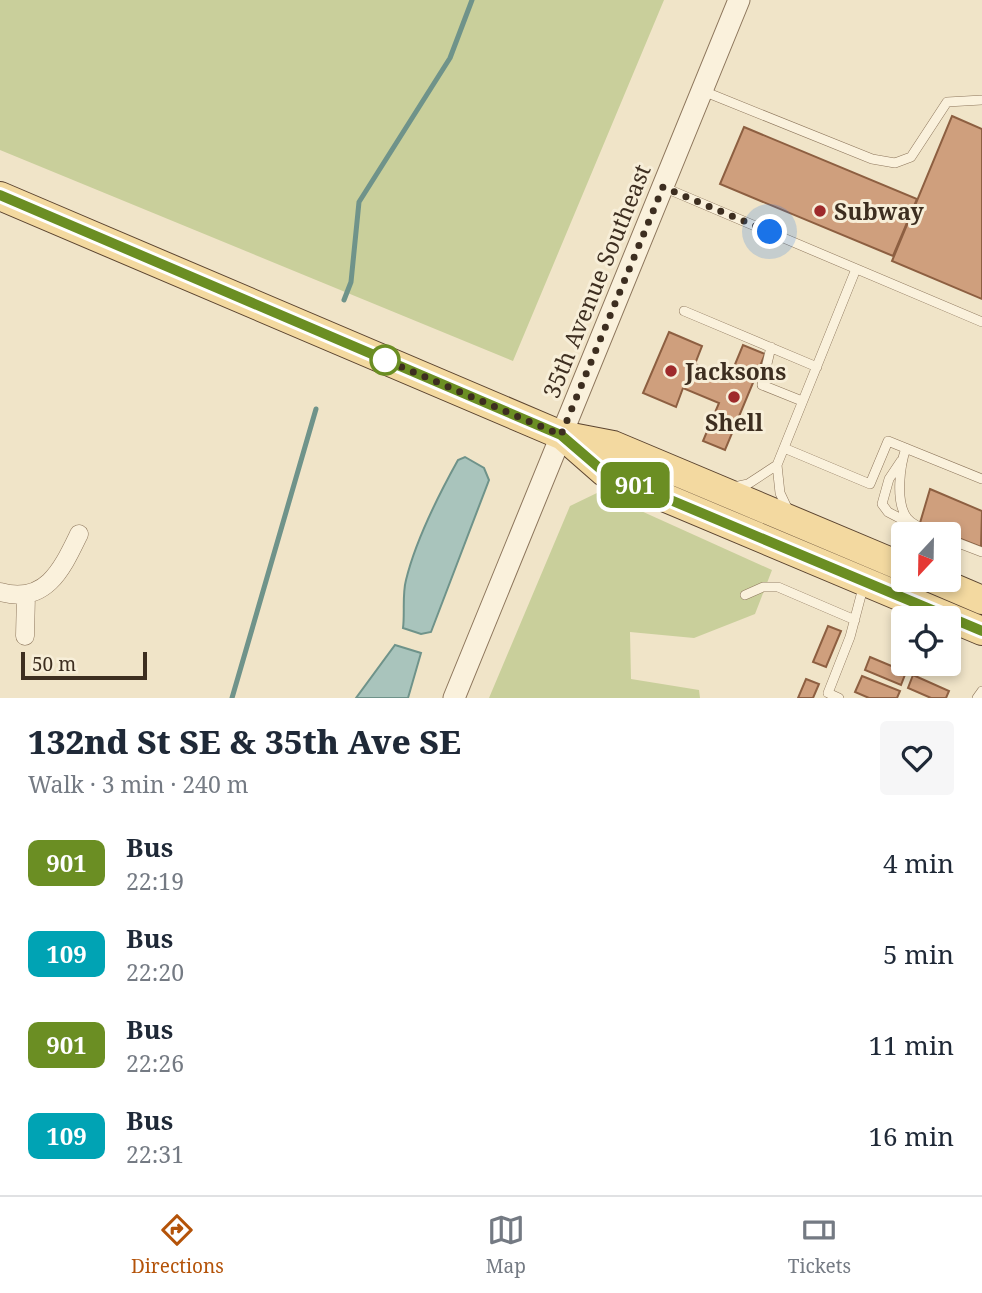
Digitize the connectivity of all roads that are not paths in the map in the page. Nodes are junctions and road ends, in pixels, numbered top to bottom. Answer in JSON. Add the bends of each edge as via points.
{"nodes":[{"id":1,"x":739,"y":0,"type":"edge"},
{"id":2,"x":702,"y":91,"type":"junction"},
{"id":3,"x":982,"y":100,"type":"edge"},
{"id":4,"x":663,"y":187,"type":"junction"},
{"id":5,"x":0,"y":196,"type":"edge"},
{"id":6,"x":856,"y":269,"type":"junction"},
{"id":7,"x":684,"y":310,"type":"dead end"},
{"id":8,"x":982,"y":322,"type":"edge"},
{"id":9,"x":771,"y":347,"type":"junction"},
{"id":10,"x":817,"y":367,"type":"junction"},
{"id":11,"x":802,"y":401,"type":"junction"},
{"id":12,"x":561,"y":435,"type":"junction"},
{"id":13,"x":784,"y":447,"type":"junction"},
{"id":14,"x":906,"y":448,"type":"junction"},
{"id":15,"x":901,"y":461,"type":"junction"},
{"id":16,"x":777,"y":464,"type":"junction"},
{"id":17,"x":982,"y":478,"type":"edge"},
{"id":18,"x":712,"y":488,"type":"junction"},
{"id":19,"x":909,"y":522,"type":"edge"},
{"id":20,"x":911,"y":522,"type":"edge"},
{"id":21,"x":817,"y":532,"type":"junction"},
{"id":22,"x":79,"y":534,"type":"dead end"},
{"id":23,"x":961,"y":544,"type":"edge"},
{"id":24,"x":982,"y":552,"type":"edge"},
{"id":25,"x":891,"y":562,"type":"edge"},
{"id":26,"x":871,"y":584,"type":"junction"},
{"id":27,"x":961,"y":591,"type":"edge"},
{"id":28,"x":0,"y":592,"type":"edge"},
{"id":29,"x":26,"y":595,"type":"junction"},
{"id":30,"x":745,"y":595,"type":"dead end"},
{"id":31,"x":982,"y":600,"type":"edge"},
{"id":32,"x":982,"y":615,"type":"edge"},
{"id":33,"x":855,"y":620,"type":"junction"},
{"id":34,"x":982,"y":631,"type":"edge"},
{"id":35,"x":25,"y":636,"type":"dead end"},
{"id":36,"x":982,"y":691,"type":"edge"},
{"id":37,"x":454,"y":698,"type":"edge"},
{"id":38,"x":839,"y":698,"type":"edge"},
{"id":39,"x":977,"y":698,"type":"edge"}],
"edges":[{"from":1,"to":2,"type":"street","name":"35th Avenue Southeast"},
{"from":2,"to":3,"type":"lane","via":[[872,159],[895,163],[911,157],[947,102]]},
{"from":2,"to":4,"type":"street","name":"35th Avenue Southeast"},
{"from":4,"to":6,"type":"lane"},
{"from":4,"to":12,"type":"street","name":"35th Avenue Southeast"},
{"from":5,"to":12,"type":"main road"},
{"from":6,"to":8,"type":"lane"},
{"from":6,"to":10,"type":"lane"},
{"from":7,"to":9,"type":"lane"},
{"from":9,"to":10,"type":"lane"},
{"from":9,"to":11,"type":"lane","via":[[762,385]]},
{"from":10,"to":11,"type":"lane"},
{"from":11,"to":13,"type":"lane"},
{"from":12,"to":18,"type":"main road","via":[[613,445]]},
{"from":12,"to":26,"type":"main road","via":[[604,472]]},
{"from":12,"to":37,"type":"street","name":"35th Avenue Southeast"},
{"from":13,"to":14,"type":"lane","via":[[870,484],[888,441]]},
{"from":13,"to":16,"type":"lane"},
{"from":14,"to":15,"type":"lane"},
{"from":14,"to":17,"type":"lane"},
{"from":15,"to":19,"type":"lane","via":[[888,479],[882,504]]},
{"from":15,"to":20,"type":"lane","via":[[901,509]]},
{"from":16,"to":18,"type":"lane","via":[[748,484]]},
{"from":16,"to":21,"type":"lane","via":[[787,510]]},
{"from":18,"to":21,"type":"main road"},
{"from":21,"to":25,"type":"main road"},
{"from":22,"to":29,"type":"street","via":[[54,578]]},
{"from":23,"to":24,"type":"lane"},
{"from":26,"to":32,"type":"main road","via":[[908,585]]},
{"from":26,"to":33,"type":"lane"},
{"from":26,"to":34,"type":"main road"},
{"from":27,"to":31,"type":"main road"},
{"from":28,"to":29,"type":"street"},
{"from":29,"to":35,"type":"street"},
{"from":30,"to":33,"type":"lane","via":[[778,587]]},
{"from":33,"to":38,"type":"lane","via":[[828,693]]},
{"from":36,"to":39,"type":"lane"}]}
